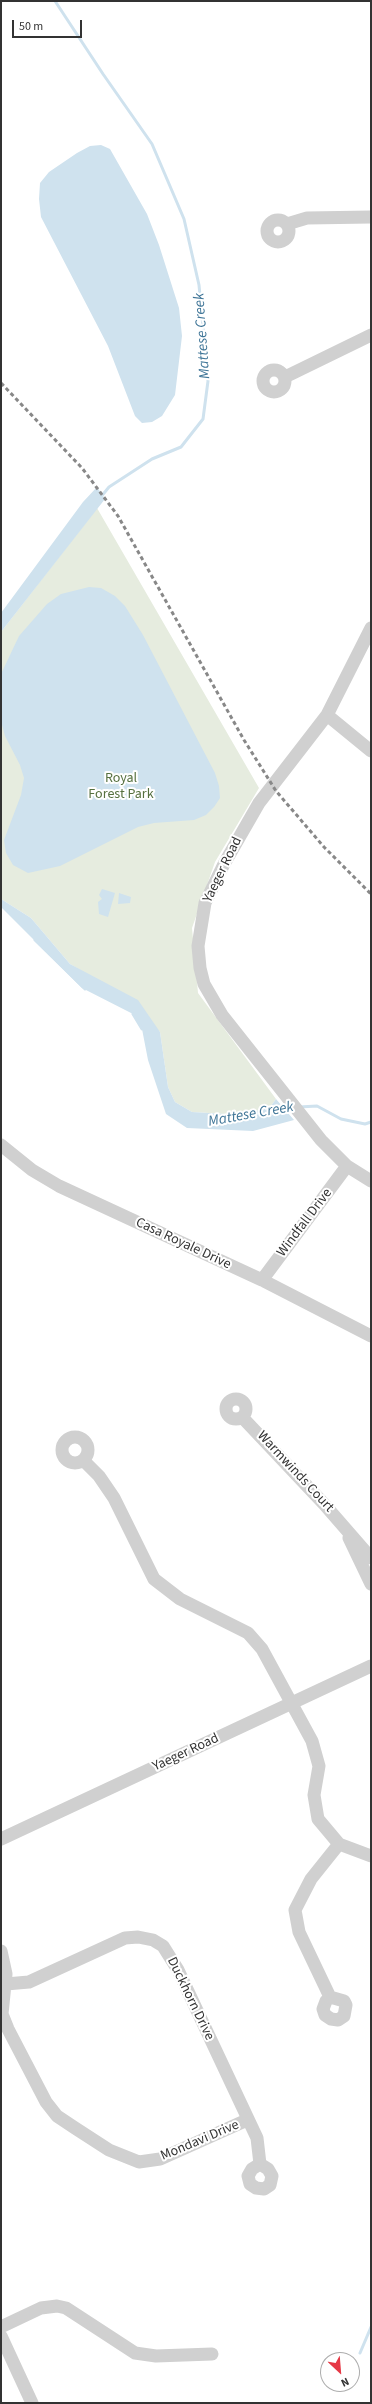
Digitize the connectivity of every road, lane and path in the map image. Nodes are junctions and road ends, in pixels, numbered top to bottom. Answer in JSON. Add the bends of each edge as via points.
{"nodes":[{"id":1,"x":371,"y":217,"type":"edge"},
{"id":2,"x":287,"y":224,"type":"dead end"},
{"id":3,"x":371,"y":335,"type":"edge"},
{"id":4,"x":285,"y":377,"type":"dead end"},
{"id":5,"x":371,"y":628,"type":"edge"},
{"id":6,"x":327,"y":715,"type":"junction"},
{"id":7,"x":371,"y":751,"type":"edge"},
{"id":8,"x":1,"y":1145,"type":"edge"},
{"id":9,"x":347,"y":1166,"type":"junction"},
{"id":10,"x":371,"y":1181,"type":"edge"},
{"id":11,"x":262,"y":1280,"type":"junction"},
{"id":12,"x":371,"y":1336,"type":"edge"},
{"id":13,"x":242,"y":1417,"type":"dead end"},
{"id":14,"x":83,"y":1460,"type":"dead end"},
{"id":15,"x":345,"y":1529,"type":"junction"},
{"id":16,"x":371,"y":1558,"type":"edge"},
{"id":17,"x":371,"y":1584,"type":"edge"},
{"id":18,"x":371,"y":1666,"type":"edge"},
{"id":19,"x":292,"y":1703,"type":"junction"},
{"id":20,"x":1,"y":1839,"type":"edge"},
{"id":21,"x":339,"y":1844,"type":"junction"},
{"id":22,"x":371,"y":1856,"type":"edge"},
{"id":23,"x":1,"y":1951,"type":"edge"},
{"id":24,"x":6,"y":1984,"type":"junction"},
{"id":25,"x":330,"y":1997,"type":"dead end"},
{"id":26,"x":247,"y":2120,"type":"junction"},
{"id":27,"x":260,"y":2164,"type":"dead end"},
{"id":28,"x":1,"y":2328,"type":"edge"},
{"id":29,"x":1,"y":2336,"type":"edge"},
{"id":30,"x":212,"y":2354,"type":"dead end"},
{"id":31,"x":32,"y":2403,"type":"edge"}],
"edges":[{"from":1,"to":2,"type":"street","via":[[307,218]]},
{"from":3,"to":4,"type":"street"},
{"from":5,"to":6,"type":"street","name":"Yaeger Road"},
{"from":6,"to":7,"type":"street"},
{"from":6,"to":9,"type":"street","name":"Yaeger Road","via":[[247,823],[205,903],[198,946],[200,968],[213,1001],[287,1097]]},
{"from":8,"to":11,"type":"street","name":"Casa Royale Drive","via":[[32,1170],[59,1186]]},
{"from":9,"to":10,"type":"street","name":"Yaeger Road"},
{"from":9,"to":11,"type":"street","name":"Windfall Drive"},
{"from":11,"to":12,"type":"street","name":"Casa Royale Drive"},
{"from":13,"to":15,"type":"street","name":"Warmwinds Court","via":[[256,1429]]},
{"from":14,"to":19,"type":"street","via":[[99,1476],[114,1498],[154,1579],[180,1599],[248,1633],[262,1649]]},
{"from":15,"to":16,"type":"street","name":"Warmwinds Court"},
{"from":15,"to":17,"type":"street","name":"Warmwinds Court"},
{"from":18,"to":19,"type":"street","name":"Yaeger Road"},
{"from":19,"to":20,"type":"street","name":"Yaeger Road"},
{"from":19,"to":21,"type":"street","via":[[312,1741],[319,1766],[314,1795],[318,1819]]},
{"from":21,"to":22,"type":"street"},
{"from":21,"to":25,"type":"street","via":[[310,1879],[295,1910],[299,1932]]},
{"from":23,"to":24,"type":"street","name":"Mondavi Drive"},
{"from":24,"to":26,"type":"street","name":"Mondavi Drive","via":[[2,1997],[2,2014],[46,2102],[56,2116],[109,2150],[139,2162],[160,2160]]},
{"from":24,"to":26,"type":"street","name":"Duckhorn Drive","via":[[29,1982],[125,1938],[153,1940],[162,1946],[178,1970]]},
{"from":26,"to":27,"type":"street","name":"Duckhorn Drive","via":[[257,2138]]},
{"from":28,"to":30,"type":"street","via":[[40,2308],[57,2306],[66,2308],[135,2353],[156,2356]]},
{"from":29,"to":31,"type":"street"}]}
